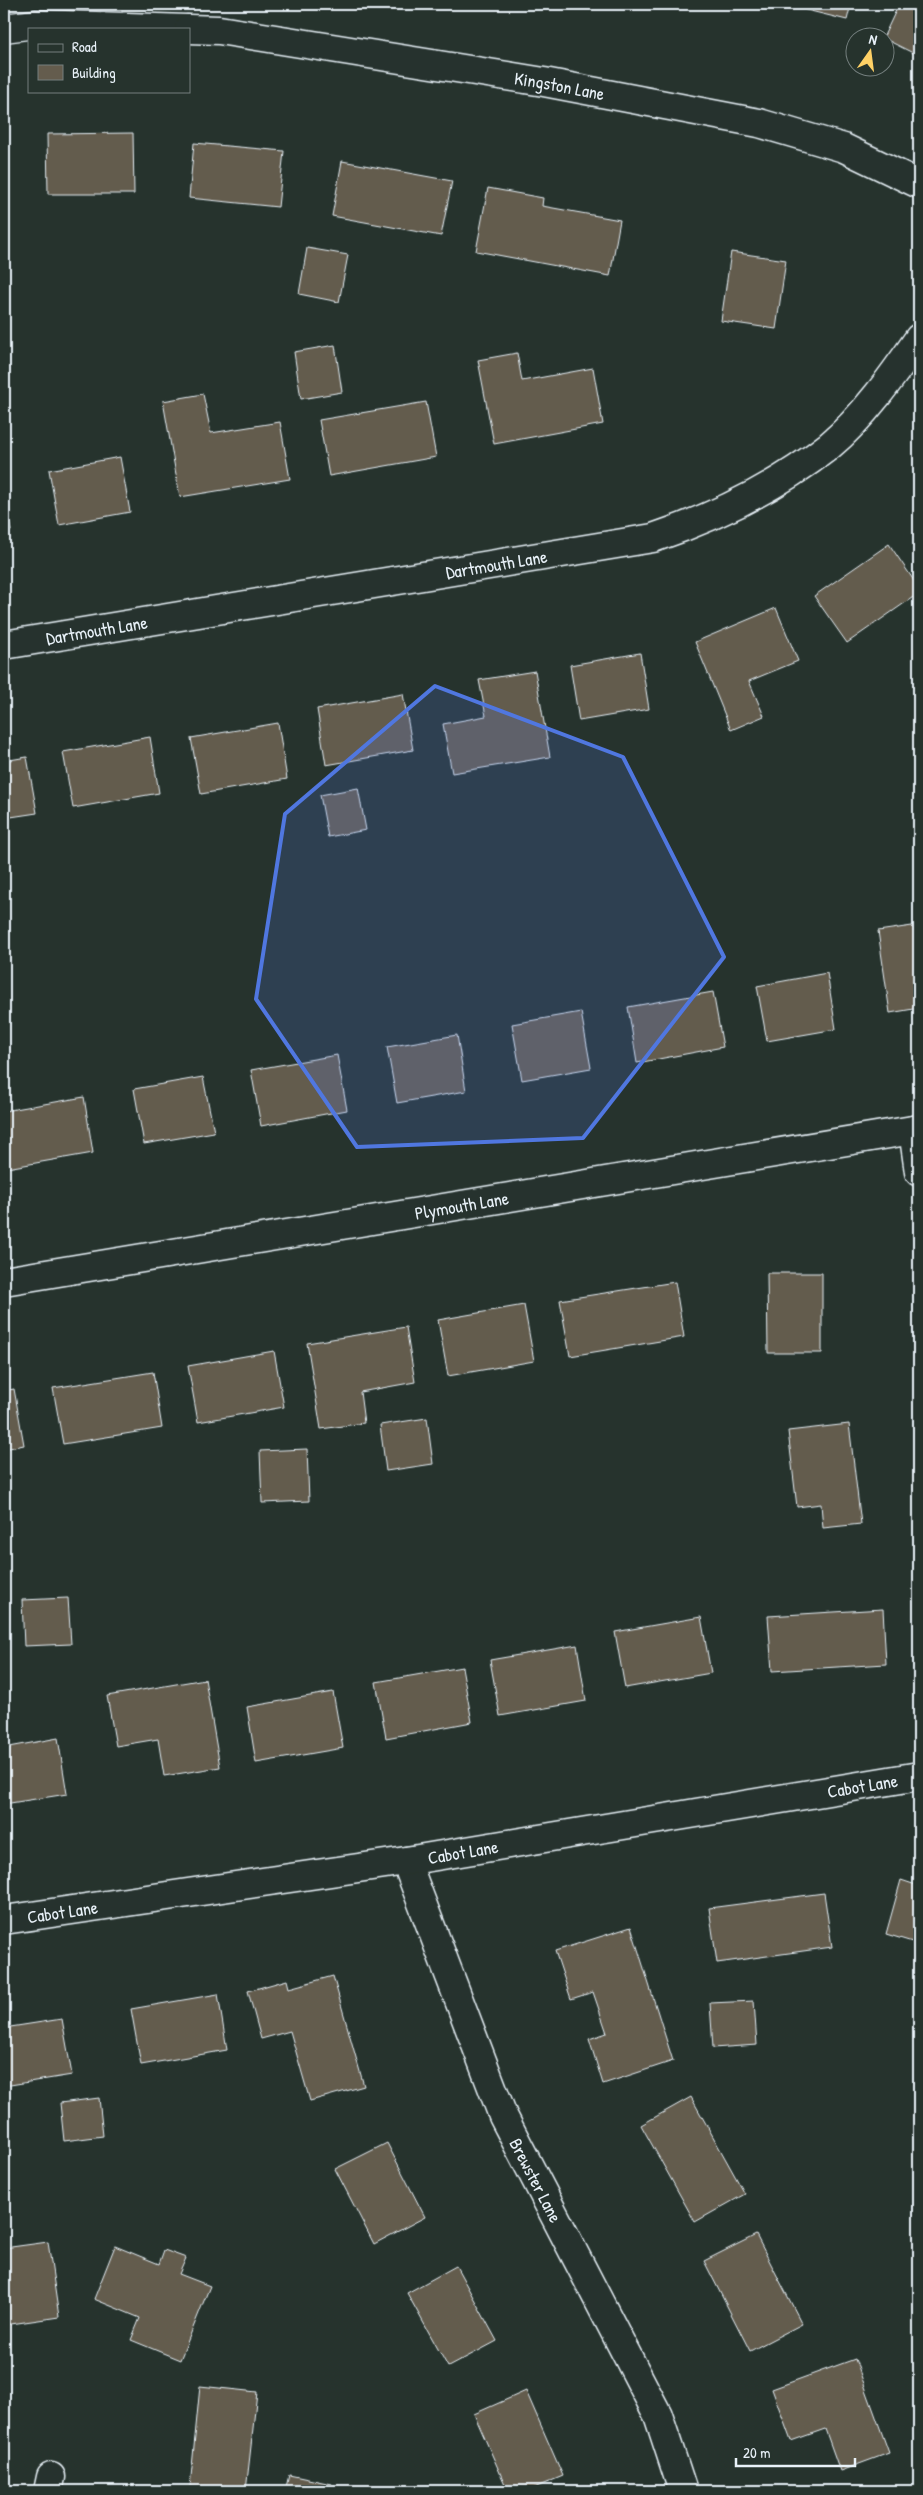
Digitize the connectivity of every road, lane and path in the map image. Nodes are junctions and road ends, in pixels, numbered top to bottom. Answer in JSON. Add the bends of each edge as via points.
{"nodes":[{"id":1,"x":4,"y":28,"type":"edge"},
{"id":2,"x":158,"y":28,"type":"edge"},
{"id":3,"x":190,"y":29,"type":"edge"},
{"id":4,"x":919,"y":184,"type":"edge"},
{"id":5,"x":919,"y":338,"type":"edge"},
{"id":6,"x":4,"y":645,"type":"edge"},
{"id":7,"x":916,"y":1129,"type":"edge"},
{"id":8,"x":919,"y":1172,"type":"edge"},
{"id":9,"x":4,"y":1281,"type":"edge"},
{"id":10,"x":919,"y":1776,"type":"edge"},
{"id":11,"x":406,"y":1861,"type":"junction"},
{"id":12,"x":4,"y":1920,"type":"edge"},
{"id":13,"x":683,"y":2491,"type":"edge"}],
"edges":[{"from":1,"to":2,"type":"street","name":"Kingston Lane","via":[[36,24]]},
{"from":3,"to":4,"type":"street","name":"Kingston Lane","via":[[219,30],[544,82],[759,123],[844,148]]},
{"from":5,"to":6,"type":"street","name":"Dartmouth Lane","via":[[852,424],[829,446],[741,502],[700,522],[653,538]]},
{"from":7,"to":8,"type":"street"},
{"from":7,"to":9,"type":"street","name":"Plymouth Lane"},
{"from":10,"to":11,"type":"street","name":"Cabot Lane"},
{"from":11,"to":12,"type":"street","name":"Cabot Lane"},
{"from":11,"to":13,"type":"street","name":"Brewster Lane","via":[[503,2116],[658,2415]]}]}
